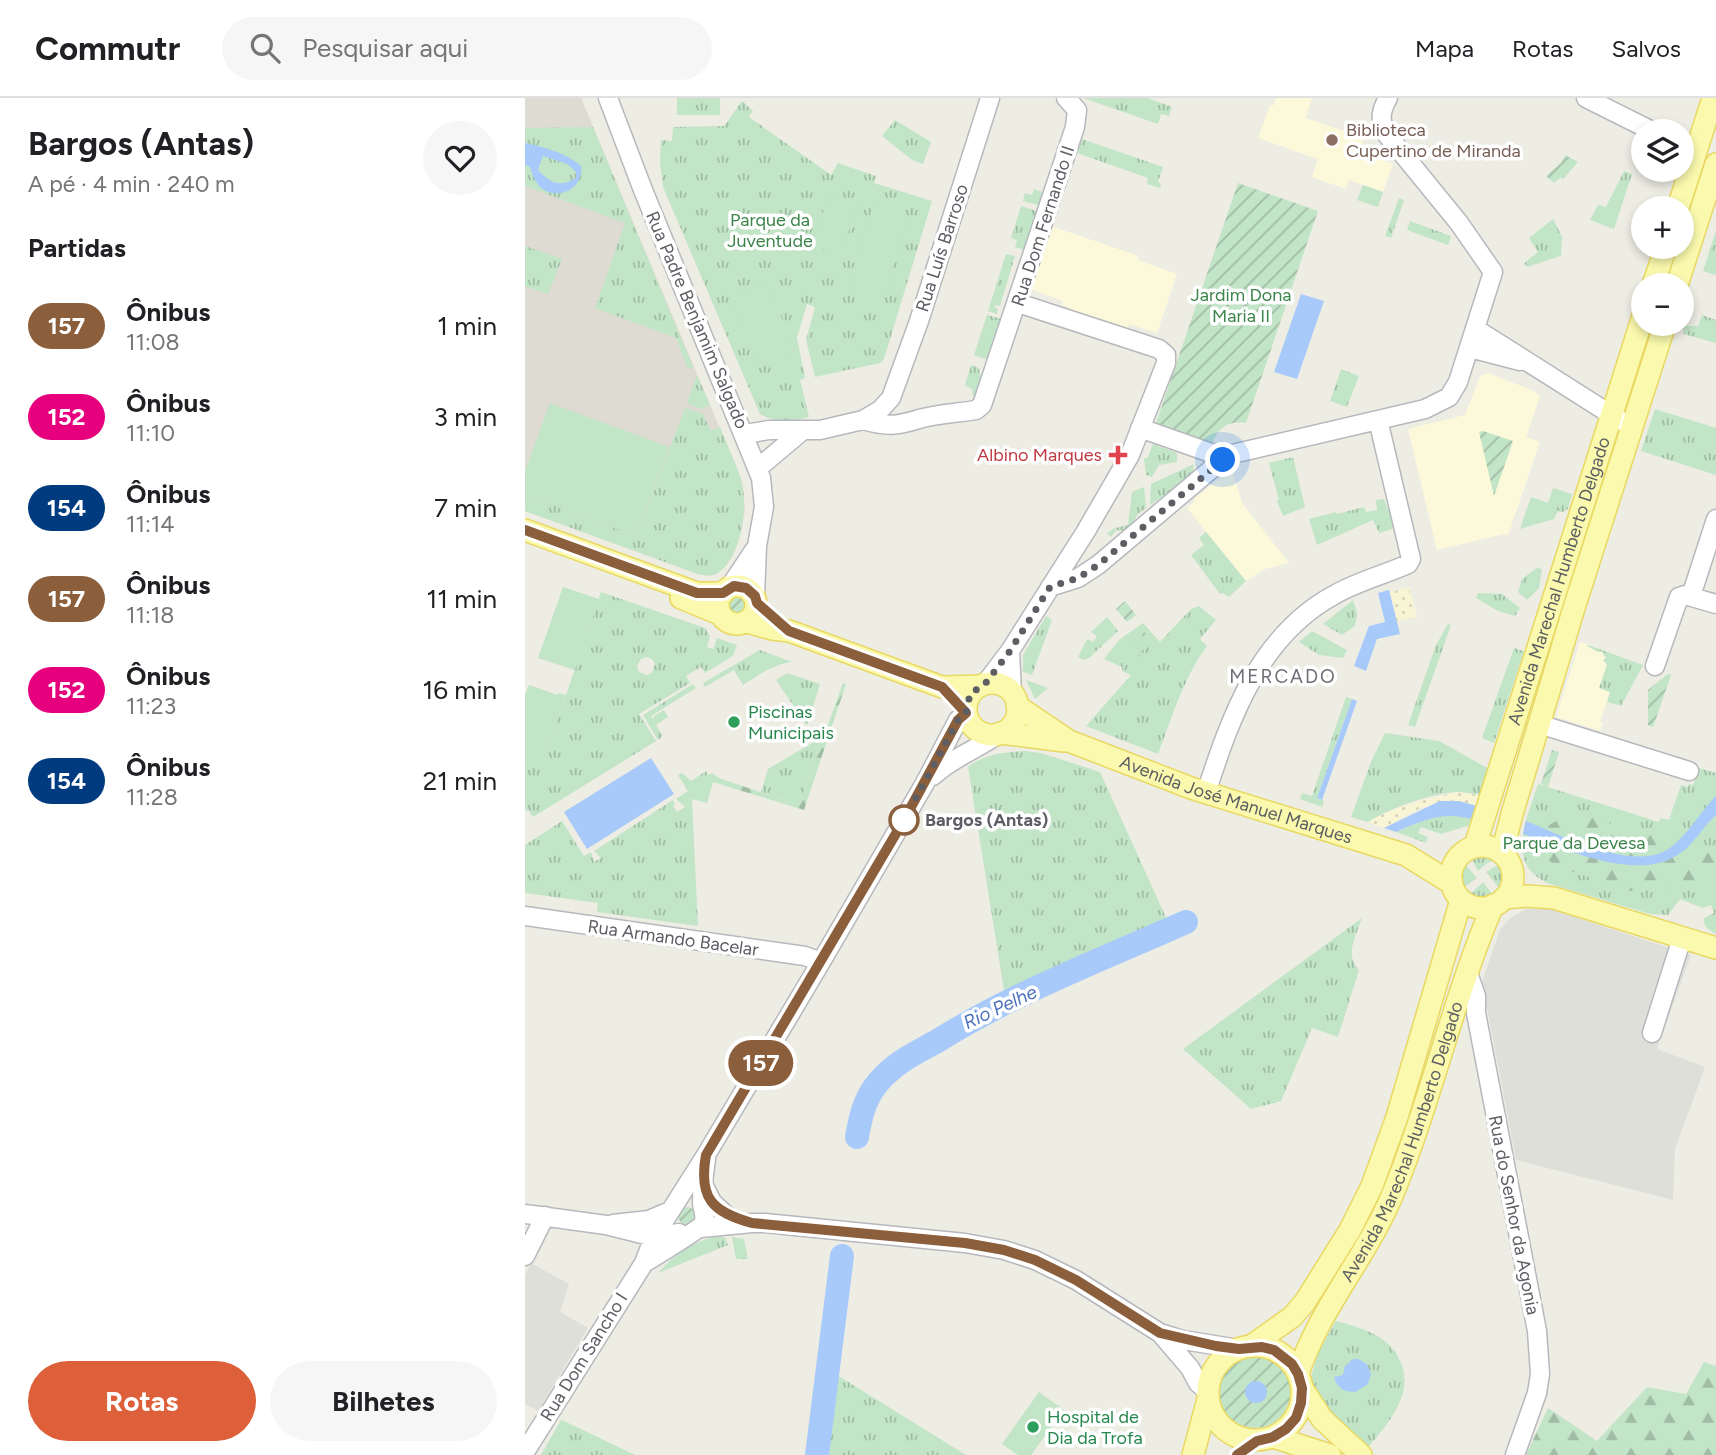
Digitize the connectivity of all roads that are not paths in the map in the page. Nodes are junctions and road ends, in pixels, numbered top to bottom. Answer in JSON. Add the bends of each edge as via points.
{"nodes":[{"id":1,"x":608,"y":98,"type":"edge"},
{"id":2,"x":990,"y":98,"type":"edge"},
{"id":3,"x":1066,"y":98,"type":"edge"},
{"id":4,"x":1388,"y":98,"type":"edge"},
{"id":5,"x":1586,"y":98,"type":"edge"},
{"id":6,"x":1713,"y":98,"type":"edge"},
{"id":7,"x":1631,"y":120,"type":"edge"},
{"id":8,"x":1694,"y":138,"type":"edge"},
{"id":9,"x":1716,"y":164,"type":"edge"},
{"id":10,"x":1681,"y":273,"type":"edge"},
{"id":11,"x":1018,"y":303,"type":"junction"},
{"id":12,"x":1476,"y":329,"type":"junction"},
{"id":13,"x":1637,"y":336,"type":"edge"},
{"id":14,"x":1661,"y":336,"type":"edge"},
{"id":15,"x":1469,"y":348,"type":"junction"},
{"id":16,"x":1530,"y":363,"type":"junction"},
{"id":17,"x":891,"y":398,"type":"junction"},
{"id":18,"x":1612,"y":413,"type":"junction"},
{"id":19,"x":919,"y":419,"type":"junction"},
{"id":20,"x":863,"y":420,"type":"junction"},
{"id":21,"x":1378,"y":420,"type":"junction"},
{"id":22,"x":1140,"y":428,"type":"junction"},
{"id":23,"x":802,"y":431,"type":"junction"},
{"id":24,"x":745,"y":434,"type":"junction"},
{"id":25,"x":1628,"y":441,"type":"junction"},
{"id":26,"x":1228,"y":455,"type":"junction"},
{"id":27,"x":758,"y":468,"type":"junction"},
{"id":28,"x":1716,"y":519,"type":"edge"},
{"id":29,"x":525,"y":530,"type":"edge"},
{"id":30,"x":525,"y":540,"type":"edge"},
{"id":31,"x":757,"y":546,"type":"junction"},
{"id":32,"x":1050,"y":587,"type":"junction"},
{"id":33,"x":726,"y":590,"type":"junction"},
{"id":34,"x":1691,"y":596,"type":"junction"},
{"id":35,"x":756,"y":600,"type":"junction"},
{"id":36,"x":1716,"y":604,"type":"edge"},
{"id":37,"x":720,"y":614,"type":"junction"},
{"id":38,"x":747,"y":622,"type":"junction"},
{"id":39,"x":789,"y":631,"type":"junction"},
{"id":40,"x":1010,"y":651,"type":"junction"},
{"id":41,"x":1655,"y":666,"type":"dead end"},
{"id":42,"x":982,"y":685,"type":"junction"},
{"id":43,"x":942,"y":687,"type":"junction"},
{"id":44,"x":1014,"y":699,"type":"junction"},
{"id":45,"x":966,"y":713,"type":"junction"},
{"id":46,"x":1539,"y":724,"type":"junction"},
{"id":47,"x":1000,"y":733,"type":"junction"},
{"id":48,"x":1069,"y":741,"type":"junction"},
{"id":49,"x":1689,"y":771,"type":"dead end"},
{"id":50,"x":925,"y":783,"type":"junction"},
{"id":51,"x":1206,"y":793,"type":"junction"},
{"id":52,"x":1467,"y":851,"type":"junction"},
{"id":53,"x":1406,"y":855,"type":"junction"},
{"id":54,"x":1507,"y":860,"type":"junction"},
{"id":55,"x":1456,"y":891,"type":"junction"},
{"id":56,"x":1554,"y":898,"type":"junction"},
{"id":57,"x":1499,"y":902,"type":"junction"},
{"id":58,"x":525,"y":916,"type":"edge"},
{"id":59,"x":1682,"y":938,"type":"junction"},
{"id":60,"x":1716,"y":948,"type":"edge"},
{"id":61,"x":821,"y":962,"type":"junction"},
{"id":62,"x":1468,"y":974,"type":"junction"},
{"id":63,"x":1652,"y":1033,"type":"dead end"},
{"id":64,"x":706,"y":1155,"type":"junction"},
{"id":65,"x":704,"y":1184,"type":"junction"},
{"id":66,"x":674,"y":1206,"type":"junction"},
{"id":67,"x":701,"y":1206,"type":"junction"},
{"id":68,"x":525,"y":1214,"type":"edge"},
{"id":69,"x":545,"y":1216,"type":"junction"},
{"id":70,"x":727,"y":1216,"type":"junction"},
{"id":71,"x":752,"y":1223,"type":"junction"},
{"id":72,"x":606,"y":1224,"type":"junction"},
{"id":73,"x":689,"y":1232,"type":"junction"},
{"id":74,"x":654,"y":1237,"type":"junction"},
{"id":75,"x":525,"y":1256,"type":"edge"},
{"id":76,"x":644,"y":1263,"type":"junction"},
{"id":77,"x":1160,"y":1333,"type":"junction"},
{"id":78,"x":1245,"y":1348,"type":"junction"},
{"id":79,"x":1300,"y":1381,"type":"junction"},
{"id":80,"x":1208,"y":1395,"type":"junction"},
{"id":81,"x":1263,"y":1444,"type":"edge"},
{"id":82,"x":525,"y":1452,"type":"edge"},
{"id":83,"x":1193,"y":1455,"type":"edge"},
{"id":84,"x":1237,"y":1455,"type":"edge"},
{"id":85,"x":1330,"y":1455,"type":"edge"},
{"id":86,"x":1361,"y":1455,"type":"edge"},
{"id":87,"x":1515,"y":1455,"type":"edge"}],
"edges":[{"from":1,"to":24,"type":"street","name":"Rua Padre Benjamim Salgado"},
{"from":2,"to":17,"type":"street","name":"Rua Luís Barroso"},
{"from":3,"to":11,"type":"street","name":"Rua Dom Fernando II","via":[[1077,110],[1075,127]]},
{"from":4,"to":12,"type":"street","via":[[1380,120],[1384,131],[1493,272]]},
{"from":5,"to":7,"type":"street"},
{"from":6,"to":8,"type":"main road"},
{"from":9,"to":10,"type":"main road"},
{"from":11,"to":19,"type":"street","name":"Rua Dom Fernando II","via":[[980,408]]},
{"from":11,"to":22,"type":"street","via":[[1155,347],[1166,355]]},
{"from":12,"to":15,"type":"street"},
{"from":12,"to":16,"type":"street"},
{"from":13,"to":18,"type":"main road","name":"Avenida Marechal Humberto Delgado"},
{"from":14,"to":25,"type":"main road","name":"Avenida Marechal Humberto Delgado"},
{"from":15,"to":16,"type":"street"},
{"from":15,"to":21,"type":"street","via":[[1449,397],[1425,409]]},
{"from":16,"to":18,"type":"street"},
{"from":17,"to":19,"type":"street"},
{"from":17,"to":20,"type":"street"},
{"from":18,"to":25,"type":"street","via":[[1625,427]]},
{"from":18,"to":52,"type":"main road","name":"Avenida Marechal Humberto Delgado"},
{"from":19,"to":20,"type":"street","via":[[887,426]]},
{"from":20,"to":23,"type":"street"},
{"from":21,"to":26,"type":"street"},
{"from":21,"to":51,"type":"street","via":[[1411,553],[1408,564],[1336,593],[1296,621],[1271,647],[1242,696]]},
{"from":22,"to":26,"type":"street"},
{"from":22,"to":32,"type":"street","via":[[1117,478]]},
{"from":23,"to":24,"type":"street"},
{"from":23,"to":27,"type":"street"},
{"from":24,"to":27,"type":"street","name":"Rua Padre Benjamim Salgado"},
{"from":25,"to":46,"type":"main road","name":"Avenida Marechal Humberto Delgado"},
{"from":26,"to":32,"type":"street","via":[[1098,565]]},
{"from":27,"to":31,"type":"street","name":"Rua Padre Benjamim Salgado","via":[[764,507]]},
{"from":28,"to":34,"type":"street"},
{"from":29,"to":33,"type":"main road","via":[[697,593]]},
{"from":30,"to":37,"type":"main road"},
{"from":31,"to":33,"type":"street","name":"Rua Padre Benjamim Salgado"},
{"from":31,"to":35,"type":"street","name":"Rua Padre Benjamim Salgado"},
{"from":32,"to":40,"type":"street"},
{"from":33,"to":35,"type":"main road","via":[[746,588]]},
{"from":33,"to":37,"type":"main road","via":[[718,603]]},
{"from":34,"to":36,"type":"street"},
{"from":34,"to":41,"type":"street","via":[[1676,602]]},
{"from":35,"to":38,"type":"main road"},
{"from":35,"to":39,"type":"main road"},
{"from":37,"to":38,"type":"main road","via":[[735,624]]},
{"from":38,"to":39,"type":"main road"},
{"from":39,"to":43,"type":"main road"},
{"from":40,"to":42,"type":"street"},
{"from":40,"to":44,"type":"street"},
{"from":42,"to":43,"type":"main road"},
{"from":42,"to":44,"type":"main road","via":[[999,684]]},
{"from":42,"to":45,"type":"main road","via":[[970,694]]},
{"from":43,"to":45,"type":"main road"},
{"from":44,"to":47,"type":"main road","via":[[1015,719]]},
{"from":44,"to":48,"type":"main road","name":"Avenida José Manuel Marques"},
{"from":45,"to":47,"type":"main road","via":[[978,731]]},
{"from":45,"to":50,"type":"street","name":"Rua Dom Sancho I"},
{"from":46,"to":49,"type":"street"},
{"from":46,"to":54,"type":"main road","name":"Avenida Marechal Humberto Delgado"},
{"from":47,"to":48,"type":"main road","name":"Avenida José Manuel Marques"},
{"from":47,"to":50,"type":"street","name":"Rua Dom Sancho I","via":[[946,764]]},
{"from":48,"to":51,"type":"main road","name":"Avenida José Manuel Marques"},
{"from":50,"to":61,"type":"street","name":"Rua Dom Sancho I"},
{"from":51,"to":53,"type":"main road","name":"Avenida José Manuel Marques"},
{"from":52,"to":53,"type":"main road","name":"Avenida José Manuel Marques"},
{"from":52,"to":54,"type":"main road","via":[[1485,846]]},
{"from":52,"to":55,"type":"main road","via":[[1451,871]]},
{"from":53,"to":55,"type":"main road","name":"Avenida José Manuel Marques"},
{"from":54,"to":56,"type":"main road","via":[[1531,885]]},
{"from":54,"to":57,"type":"main road","via":[[1511,887]]},
{"from":55,"to":57,"type":"main road","via":[[1476,907]]},
{"from":55,"to":78,"type":"main road","name":"Avenida Marechal Humberto Delgado","via":[[1455,927],[1372,1186],[1305,1302],[1292,1317]]},
{"from":56,"to":57,"type":"main road","via":[[1527,896]]},
{"from":56,"to":59,"type":"main road"},
{"from":57,"to":62,"type":"main road","name":"Avenida Marechal Humberto Delgado"},
{"from":58,"to":61,"type":"street","name":"Rua Armando Bacelar"},
{"from":59,"to":60,"type":"main road"},
{"from":59,"to":63,"type":"street"},
{"from":61,"to":64,"type":"street","name":"Rua Dom Sancho I"},
{"from":62,"to":79,"type":"main road","name":"Avenida Marechal Humberto Delgado","via":[[1395,1190],[1349,1279],[1320,1322]]},
{"from":62,"to":87,"type":"street","name":"Rua do Senhor da Agonia","via":[[1476,996],[1537,1331],[1537,1393]]},
{"from":64,"to":65,"type":"street","name":"Rua Dom Sancho I"},
{"from":64,"to":66,"type":"street","name":"Rua Dom Sancho I"},
{"from":65,"to":67,"type":"street","name":"Rua Dom Sancho I"},
{"from":65,"to":70,"type":"street","via":[[712,1202]]},
{"from":66,"to":67,"type":"street","via":[[688,1199]]},
{"from":66,"to":72,"type":"street","via":[[649,1220]]},
{"from":66,"to":73,"type":"street","via":[[672,1226]]},
{"from":66,"to":74,"type":"street","name":"Rua Dom Sancho I"},
{"from":67,"to":70,"type":"street"},
{"from":67,"to":73,"type":"street","name":"Rua Dom Sancho I","via":[[705,1220]]},
{"from":68,"to":69,"type":"street"},
{"from":69,"to":72,"type":"street"},
{"from":69,"to":75,"type":"street"},
{"from":70,"to":71,"type":"street"},
{"from":71,"to":73,"type":"street"},
{"from":71,"to":77,"type":"street","via":[[965,1243],[1013,1252],[1076,1280]]},
{"from":72,"to":74,"type":"street"},
{"from":73,"to":74,"type":"street"},
{"from":73,"to":76,"type":"street","name":"Rua Dom Sancho I"},
{"from":74,"to":76,"type":"street","name":"Rua Dom Sancho I"},
{"from":76,"to":82,"type":"street","name":"Rua Dom Sancho I"},
{"from":77,"to":78,"type":"street"},
{"from":77,"to":80,"type":"street"},
{"from":78,"to":79,"type":"main road","via":[[1274,1350],[1292,1364]]},
{"from":78,"to":80,"type":"main road","via":[[1226,1356],[1217,1366]]},
{"from":79,"to":81,"type":"main road","via":[[1296,1418]]},
{"from":79,"to":86,"type":"main road","via":[[1322,1419]]},
{"from":80,"to":81,"type":"main road","via":[[1219,1424],[1243,1439]]},
{"from":80,"to":83,"type":"main road"},
{"from":81,"to":84,"type":"main road"},
{"from":81,"to":85,"type":"main road"}]}
